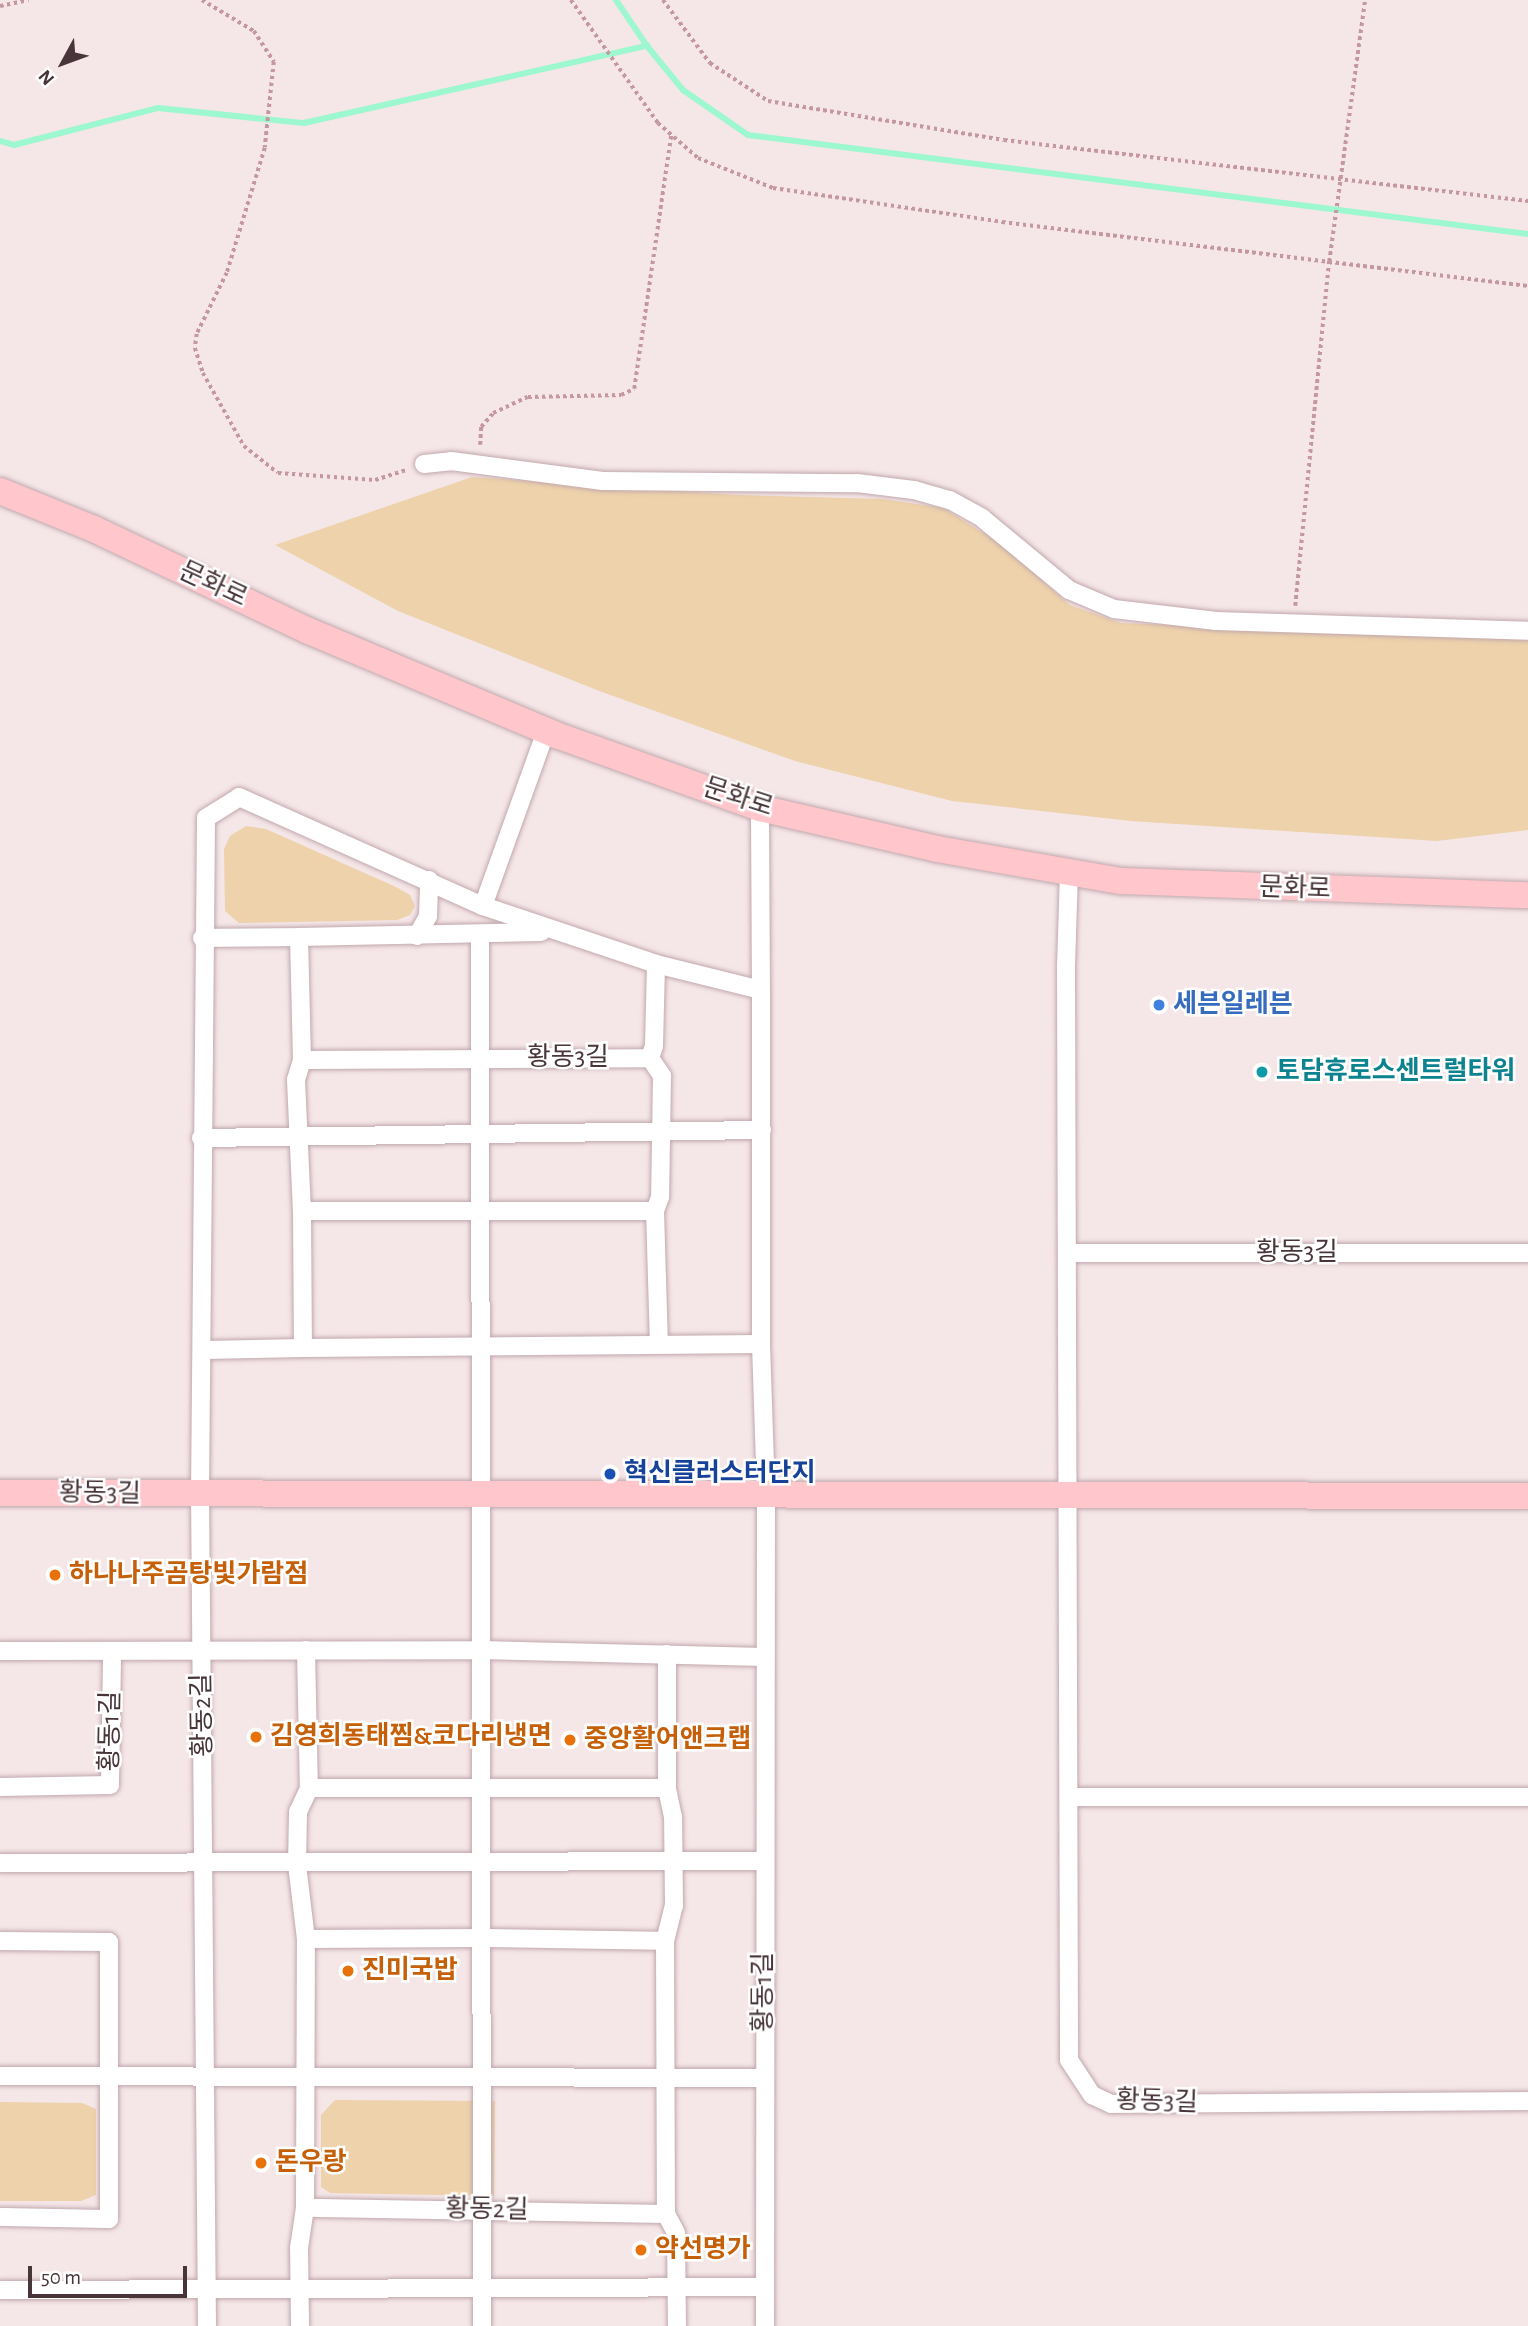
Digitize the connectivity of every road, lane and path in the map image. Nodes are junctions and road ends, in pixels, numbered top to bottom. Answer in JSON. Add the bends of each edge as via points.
{"nodes":[{"id":1,"x":28,"y":0,"type":"edge"},
{"id":2,"x":202,"y":0,"type":"edge"},
{"id":3,"x":571,"y":0,"type":"edge"},
{"id":4,"x":663,"y":0,"type":"edge"},
{"id":5,"x":1365,"y":0,"type":"edge"},
{"id":6,"x":0,"y":6,"type":"edge"},
{"id":7,"x":671,"y":134,"type":"junction"},
{"id":8,"x":1341,"y":177,"type":"junction"},
{"id":9,"x":1528,"y":201,"type":"edge"},
{"id":10,"x":1329,"y":262,"type":"junction"},
{"id":11,"x":1528,"y":286,"type":"edge"},
{"id":12,"x":424,"y":464,"type":"joint"},
{"id":13,"x":479,"y":464,"type":"junction"},
{"id":14,"x":0,"y":491,"type":"edge"},
{"id":15,"x":1297,"y":624,"type":"junction"},
{"id":16,"x":1528,"y":631,"type":"edge"},
{"id":17,"x":546,"y":731,"type":"junction"},
{"id":18,"x":760,"y":808,"type":"junction"},
{"id":19,"x":1069,"y":872,"type":"junction"},
{"id":20,"x":429,"y":880,"type":"junction"},
{"id":21,"x":1528,"y":895,"type":"edge"},
{"id":22,"x":484,"y":906,"type":"junction"},
{"id":23,"x":549,"y":932,"type":"junction"},
{"id":24,"x":480,"y":935,"type":"junction"},
{"id":25,"x":417,"y":936,"type":"junction"},
{"id":26,"x":299,"y":937,"type":"junction"},
{"id":27,"x":202,"y":938,"type":"junction"},
{"id":28,"x":656,"y":964,"type":"junction"},
{"id":29,"x":761,"y":990,"type":"junction"},
{"id":30,"x":478,"y":1057,"type":"junction"},
{"id":31,"x":650,"y":1058,"type":"junction"},
{"id":32,"x":302,"y":1060,"type":"junction"},
{"id":33,"x":661,"y":1130,"type":"junction"},
{"id":34,"x":762,"y":1130,"type":"junction"},
{"id":35,"x":481,"y":1131,"type":"junction"},
{"id":36,"x":297,"y":1135,"type":"junction"},
{"id":37,"x":201,"y":1138,"type":"junction"},
{"id":38,"x":481,"y":1210,"type":"junction"},
{"id":39,"x":655,"y":1210,"type":"junction"},
{"id":40,"x":302,"y":1211,"type":"junction"},
{"id":41,"x":1067,"y":1253,"type":"junction"},
{"id":42,"x":1528,"y":1253,"type":"edge"},
{"id":43,"x":659,"y":1342,"type":"junction"},
{"id":44,"x":761,"y":1344,"type":"junction"},
{"id":45,"x":481,"y":1345,"type":"junction"},
{"id":46,"x":303,"y":1348,"type":"junction"},
{"id":47,"x":204,"y":1350,"type":"junction"},
{"id":48,"x":0,"y":1493,"type":"edge"},
{"id":49,"x":766,"y":1494,"type":"junction"},
{"id":50,"x":200,"y":1495,"type":"junction"},
{"id":51,"x":481,"y":1495,"type":"junction"},
{"id":52,"x":1528,"y":1496,"type":"edge"},
{"id":53,"x":1068,"y":1497,"type":"junction"},
{"id":54,"x":201,"y":1650,"type":"junction"},
{"id":55,"x":306,"y":1650,"type":"junction"},
{"id":56,"x":481,"y":1650,"type":"junction"},
{"id":57,"x":0,"y":1651,"type":"edge"},
{"id":58,"x":112,"y":1652,"type":"junction"},
{"id":59,"x":667,"y":1654,"type":"junction"},
{"id":60,"x":763,"y":1657,"type":"junction"},
{"id":61,"x":0,"y":1787,"type":"edge"},
{"id":62,"x":309,"y":1788,"type":"junction"},
{"id":63,"x":481,"y":1788,"type":"junction"},
{"id":64,"x":667,"y":1788,"type":"junction"},
{"id":65,"x":1072,"y":1797,"type":"junction"},
{"id":66,"x":1528,"y":1797,"type":"edge"},
{"id":67,"x":764,"y":1861,"type":"junction"},
{"id":68,"x":674,"y":1862,"type":"junction"},
{"id":69,"x":0,"y":1863,"type":"edge"},
{"id":70,"x":481,"y":1863,"type":"junction"},
{"id":71,"x":206,"y":1864,"type":"junction"},
{"id":72,"x":297,"y":1865,"type":"junction"},
{"id":73,"x":480,"y":1938,"type":"junction"},
{"id":74,"x":306,"y":1939,"type":"junction"},
{"id":75,"x":0,"y":1941,"type":"edge"},
{"id":76,"x":665,"y":1941,"type":"junction"},
{"id":77,"x":205,"y":2073,"type":"junction"},
{"id":78,"x":306,"y":2074,"type":"junction"},
{"id":79,"x":482,"y":2074,"type":"junction"},
{"id":80,"x":0,"y":2076,"type":"edge"},
{"id":81,"x":109,"y":2076,"type":"junction"},
{"id":82,"x":667,"y":2076,"type":"junction"},
{"id":83,"x":763,"y":2078,"type":"junction"},
{"id":84,"x":1528,"y":2101,"type":"edge"},
{"id":85,"x":305,"y":2208,"type":"junction"},
{"id":86,"x":482,"y":2210,"type":"junction"},
{"id":87,"x":666,"y":2214,"type":"junction"},
{"id":88,"x":0,"y":2217,"type":"edge"},
{"id":89,"x":677,"y":2287,"type":"junction"},
{"id":90,"x":765,"y":2287,"type":"junction"},
{"id":91,"x":482,"y":2288,"type":"junction"},
{"id":92,"x":206,"y":2289,"type":"junction"},
{"id":93,"x":299,"y":2289,"type":"junction"},
{"id":94,"x":0,"y":2290,"type":"edge"},
{"id":95,"x":206,"y":2326,"type":"edge"},
{"id":96,"x":300,"y":2326,"type":"edge"},
{"id":97,"x":482,"y":2326,"type":"edge"},
{"id":98,"x":677,"y":2326,"type":"edge"},
{"id":99,"x":765,"y":2326,"type":"edge"}],
"edges":[{"from":1,"to":6,"type":"path"},
{"from":2,"to":12,"type":"path","via":[[219,7],[263,41],[274,62],[273,107],[265,148],[227,273],[197,334],[195,348],[202,373],[244,446],[278,472],[375,480]]},
{"from":3,"to":7,"type":"path"},
{"from":4,"to":8,"type":"path","via":[[710,63],[768,101],[1004,140]]},
{"from":5,"to":8,"type":"path"},
{"from":7,"to":10,"type":"path","via":[[698,158],[772,188]]},
{"from":7,"to":13,"type":"path","via":[[634,389],[621,395],[528,397],[492,413],[481,427]]},
{"from":8,"to":9,"type":"path"},
{"from":8,"to":10,"type":"path"},
{"from":10,"to":11,"type":"path"},
{"from":10,"to":15,"type":"path","via":[[1293,589]]},
{"from":12,"to":13,"type":"street"},
{"from":13,"to":15,"type":"street","via":[[603,481],[857,483],[914,490],[950,500],[982,518],[1069,590],[1114,609],[1148,616]]},
{"from":14,"to":17,"type":"street","name":"문화로","via":[[94,528],[309,631]]},
{"from":15,"to":16,"type":"street"},
{"from":17,"to":18,"type":"street","name":"문화로"},
{"from":17,"to":22,"type":"street"},
{"from":18,"to":19,"type":"street","name":"문화로","via":[[937,849]]},
{"from":18,"to":29,"type":"street"},
{"from":19,"to":21,"type":"street","name":"문화로","via":[[1121,880],[1256,888]]},
{"from":19,"to":41,"type":"street","name":"황동3길"},
{"from":20,"to":22,"type":"street"},
{"from":20,"to":25,"type":"street","via":[[428,916]]},
{"from":20,"to":27,"type":"street","via":[[239,797],[206,818]]},
{"from":22,"to":23,"type":"street"},
{"from":23,"to":24,"type":"street"},
{"from":23,"to":28,"type":"street"},
{"from":24,"to":25,"type":"street"},
{"from":24,"to":30,"type":"street"},
{"from":25,"to":26,"type":"street"},
{"from":26,"to":27,"type":"street"},
{"from":26,"to":32,"type":"street"},
{"from":27,"to":37,"type":"street"},
{"from":28,"to":29,"type":"street"},
{"from":28,"to":31,"type":"street"},
{"from":29,"to":34,"type":"street"},
{"from":30,"to":31,"type":"street","name":"황동3길"},
{"from":30,"to":32,"type":"street","name":"황동3길"},
{"from":30,"to":35,"type":"street"},
{"from":31,"to":33,"type":"street","via":[[662,1076]]},
{"from":32,"to":36,"type":"street","via":[[296,1080]]},
{"from":33,"to":34,"type":"street"},
{"from":33,"to":35,"type":"street"},
{"from":33,"to":39,"type":"street","via":[[660,1197]]},
{"from":34,"to":44,"type":"street"},
{"from":35,"to":36,"type":"street"},
{"from":35,"to":38,"type":"street"},
{"from":36,"to":37,"type":"street"},
{"from":36,"to":40,"type":"street"},
{"from":37,"to":47,"type":"street"},
{"from":38,"to":39,"type":"street"},
{"from":38,"to":40,"type":"street"},
{"from":38,"to":45,"type":"street"},
{"from":39,"to":43,"type":"street"},
{"from":40,"to":46,"type":"street"},
{"from":41,"to":42,"type":"street","name":"황동3길"},
{"from":41,"to":53,"type":"street","name":"황동3길"},
{"from":43,"to":44,"type":"street"},
{"from":43,"to":45,"type":"street"},
{"from":44,"to":49,"type":"street"},
{"from":45,"to":46,"type":"street"},
{"from":45,"to":51,"type":"street"},
{"from":46,"to":47,"type":"street"},
{"from":47,"to":50,"type":"street"},
{"from":48,"to":50,"type":"street","name":"황동3길"},
{"from":49,"to":51,"type":"street","name":"황동3길"},
{"from":49,"to":53,"type":"street","name":"황동3길"},
{"from":49,"to":60,"type":"street","name":"황동1길"},
{"from":50,"to":51,"type":"street","name":"황동3길"},
{"from":50,"to":54,"type":"street","name":"황동2길"},
{"from":51,"to":56,"type":"street"},
{"from":52,"to":53,"type":"street","name":"황동3길"},
{"from":53,"to":65,"type":"street","name":"황동3길"},
{"from":54,"to":55,"type":"street","name":"황동1길"},
{"from":54,"to":58,"type":"street","name":"황동1길"},
{"from":54,"to":71,"type":"street","name":"황동2길"},
{"from":55,"to":56,"type":"street","name":"황동1길"},
{"from":55,"to":62,"type":"street"},
{"from":56,"to":59,"type":"street","name":"황동1길"},
{"from":56,"to":63,"type":"street"},
{"from":57,"to":58,"type":"street","name":"황동1길"},
{"from":58,"to":61,"type":"street","name":"황동1길","via":[[110,1785]]},
{"from":59,"to":60,"type":"street","name":"황동1길"},
{"from":59,"to":64,"type":"street"},
{"from":60,"to":67,"type":"street","name":"황동1길"},
{"from":62,"to":63,"type":"street"},
{"from":62,"to":72,"type":"street","via":[[298,1812]]},
{"from":63,"to":64,"type":"street"},
{"from":63,"to":70,"type":"street"},
{"from":64,"to":68,"type":"street"},
{"from":65,"to":66,"type":"street"},
{"from":65,"to":84,"type":"street","name":"황동3길","via":[[1069,2060],[1092,2095],[1111,2104]]},
{"from":67,"to":68,"type":"street"},
{"from":67,"to":83,"type":"street","name":"황동1길"},
{"from":68,"to":70,"type":"street"},
{"from":68,"to":76,"type":"street","via":[[674,1906]]},
{"from":69,"to":71,"type":"street"},
{"from":70,"to":72,"type":"street"},
{"from":70,"to":73,"type":"street"},
{"from":71,"to":72,"type":"street"},
{"from":71,"to":77,"type":"street","name":"황동2길"},
{"from":72,"to":74,"type":"street"},
{"from":73,"to":74,"type":"street"},
{"from":73,"to":76,"type":"street"},
{"from":73,"to":79,"type":"street"},
{"from":74,"to":78,"type":"street"},
{"from":75,"to":81,"type":"street","via":[[108,1942]]},
{"from":76,"to":82,"type":"street"},
{"from":77,"to":78,"type":"street"},
{"from":77,"to":81,"type":"street"},
{"from":77,"to":92,"type":"street","name":"황동2길"},
{"from":78,"to":79,"type":"street"},
{"from":78,"to":85,"type":"street"},
{"from":79,"to":82,"type":"street"},
{"from":79,"to":86,"type":"street"},
{"from":80,"to":81,"type":"street"},
{"from":81,"to":88,"type":"street","via":[[109,2219]]},
{"from":82,"to":83,"type":"street"},
{"from":82,"to":87,"type":"street"},
{"from":83,"to":90,"type":"street","name":"황동1길"},
{"from":85,"to":86,"type":"street","name":"황동2길"},
{"from":85,"to":93,"type":"street"},
{"from":86,"to":87,"type":"street","name":"황동2길"},
{"from":86,"to":91,"type":"street"},
{"from":87,"to":89,"type":"street","via":[[676,2233]]},
{"from":89,"to":90,"type":"street"},
{"from":89,"to":91,"type":"street"},
{"from":89,"to":98,"type":"street"},
{"from":90,"to":99,"type":"street","name":"황동1길"},
{"from":91,"to":93,"type":"street"},
{"from":91,"to":97,"type":"street"},
{"from":92,"to":93,"type":"street"},
{"from":92,"to":94,"type":"street"},
{"from":92,"to":95,"type":"street","name":"황동2길"},
{"from":93,"to":96,"type":"street"}]}
